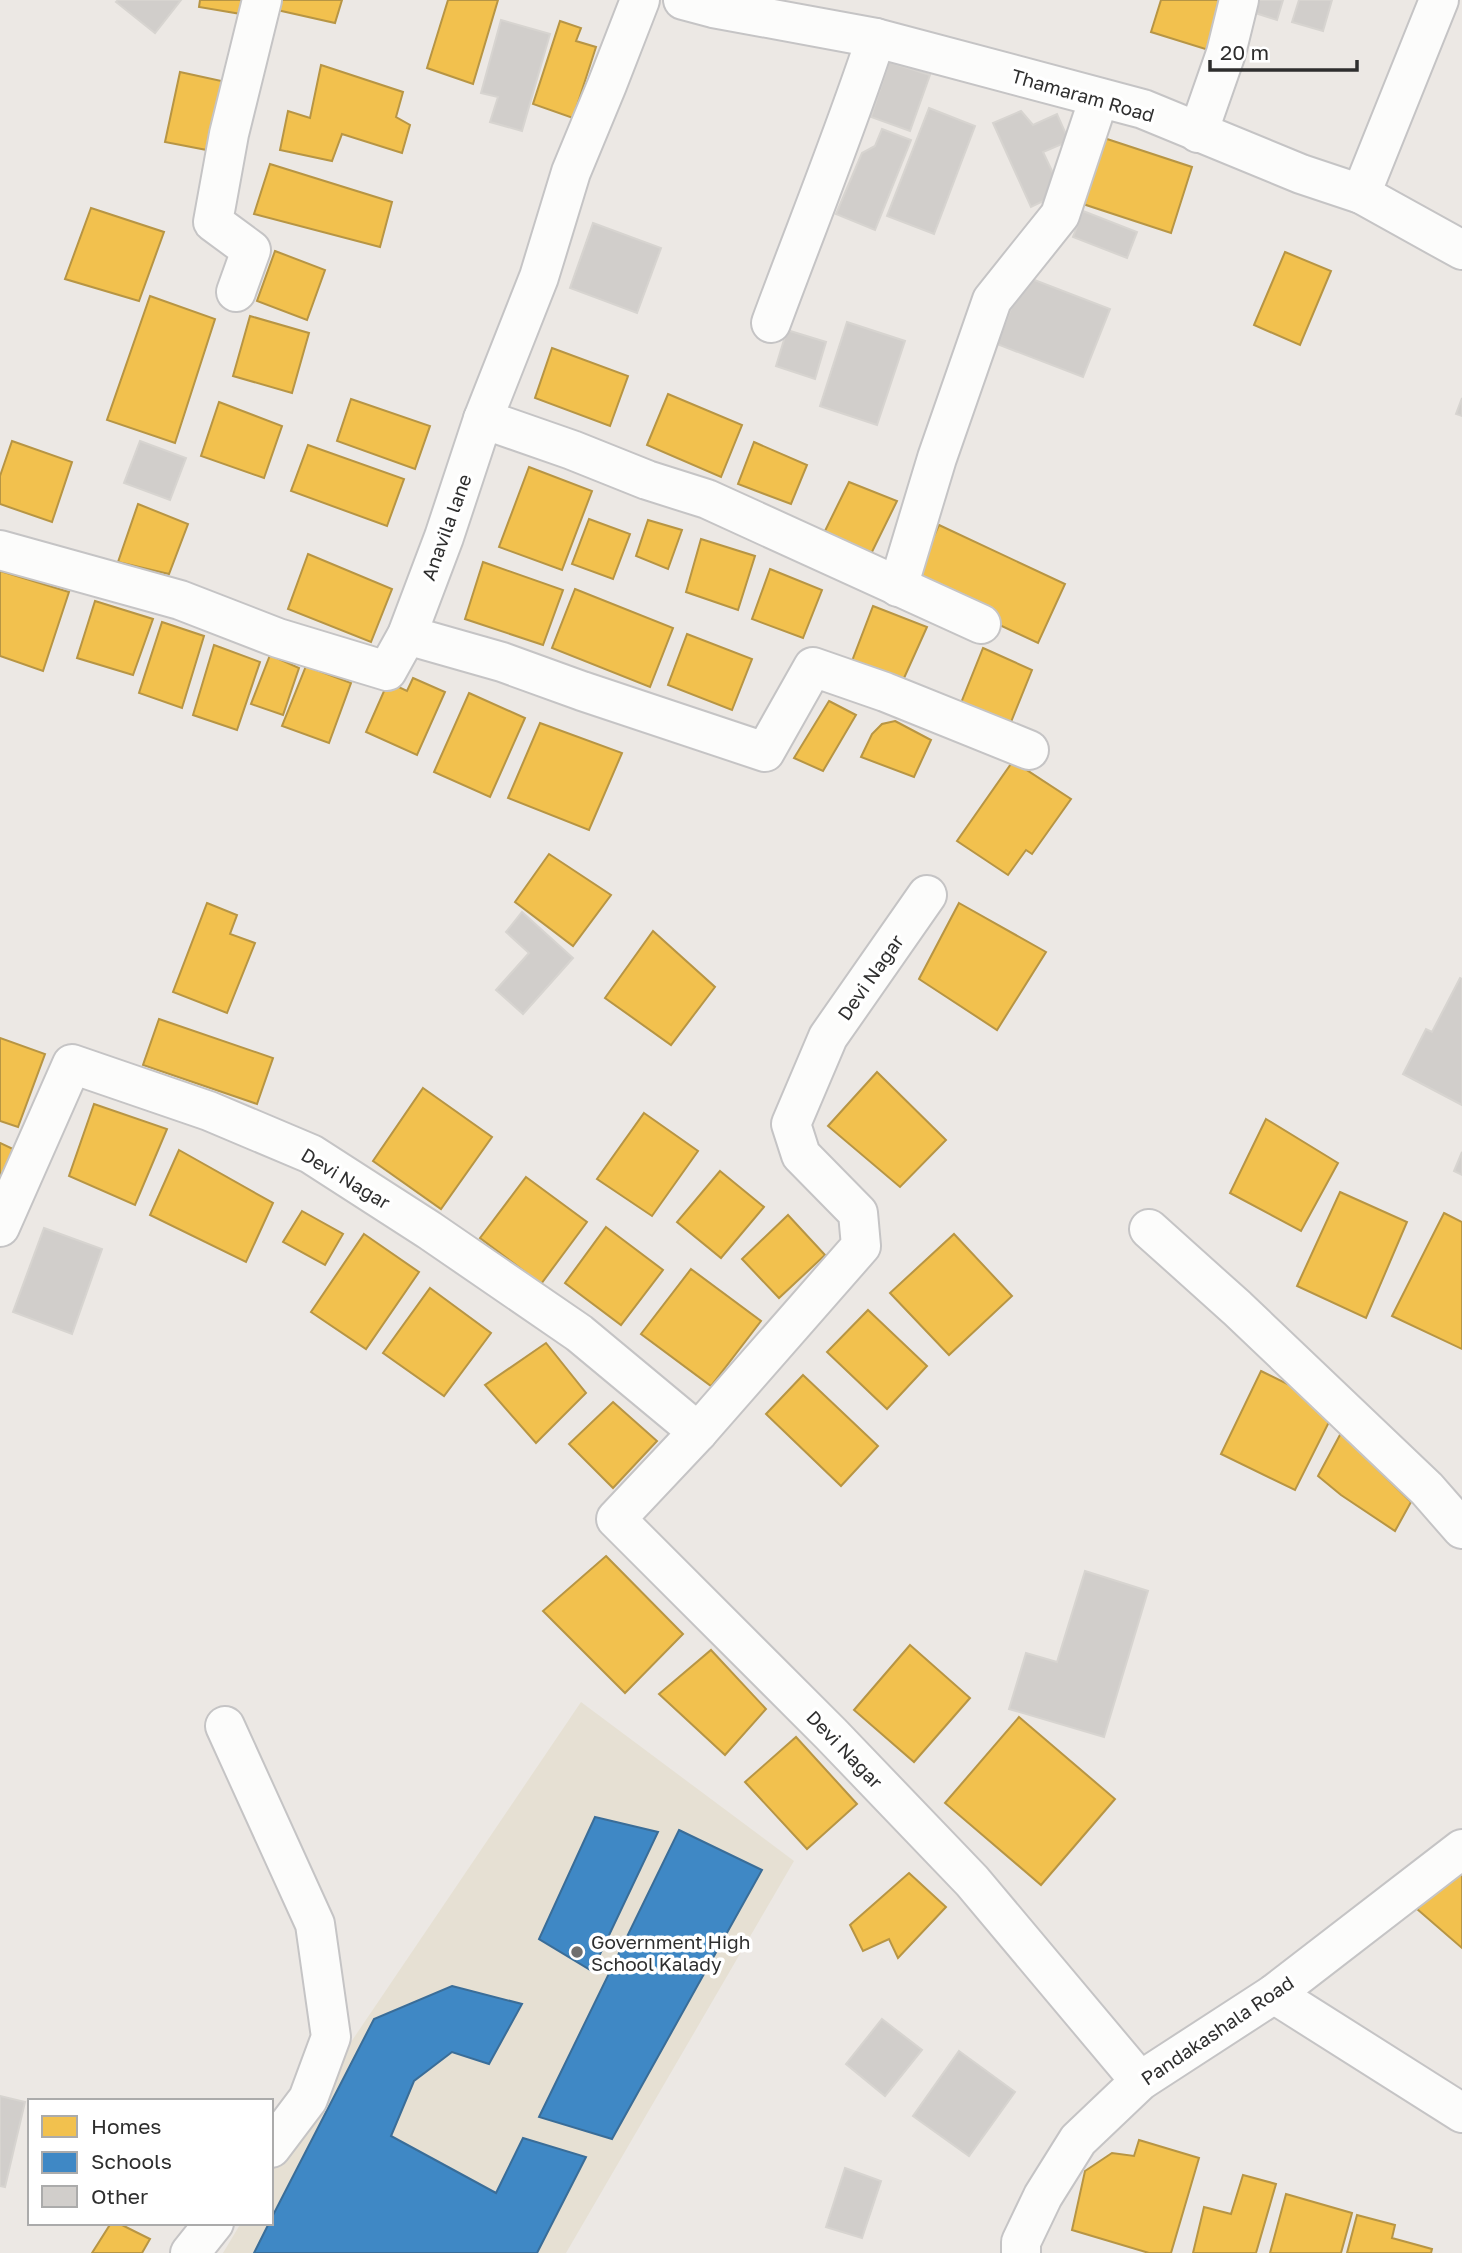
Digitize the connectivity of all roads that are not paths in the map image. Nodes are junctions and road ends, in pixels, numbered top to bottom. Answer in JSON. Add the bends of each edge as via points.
{"nodes":[{"id":1,"x":261,"y":0,"type":"edge"},
{"id":2,"x":640,"y":0,"type":"edge"},
{"id":3,"x":1239,"y":0,"type":"edge"},
{"id":4,"x":1439,"y":0,"type":"edge"},
{"id":5,"x":696,"y":2,"type":"edge"},
{"id":6,"x":876,"y":38,"type":"junction"},
{"id":7,"x":1099,"y":98,"type":"junction"},
{"id":8,"x":1198,"y":133,"type":"junction"},
{"id":9,"x":1361,"y":194,"type":"junction"},
{"id":10,"x":1462,"y":250,"type":"edge"},
{"id":11,"x":236,"y":292,"type":"dead end"},
{"id":12,"x":771,"y":323,"type":"dead end"},
{"id":13,"x":483,"y":419,"type":"junction"},
{"id":14,"x":0,"y":550,"type":"edge"},
{"id":15,"x":898,"y":587,"type":"junction"},
{"id":16,"x":981,"y":624,"type":"dead end"},
{"id":17,"x":407,"y":635,"type":"junction"},
{"id":18,"x":1029,"y":750,"type":"dead end"},
{"id":19,"x":927,"y":895,"type":"dead end"},
{"id":20,"x":0,"y":1227,"type":"edge"},
{"id":21,"x":1149,"y":1229,"type":"dead end"},
{"id":22,"x":698,"y":1432,"type":"junction"},
{"id":23,"x":1462,"y":1530,"type":"edge"},
{"id":24,"x":225,"y":1726,"type":"dead end"},
{"id":25,"x":1462,"y":1849,"type":"edge"},
{"id":26,"x":1274,"y":1994,"type":"junction"},
{"id":27,"x":1140,"y":2081,"type":"junction"},
{"id":28,"x":1462,"y":2113,"type":"edge"},
{"id":29,"x":273,"y":2145,"type":"edge"},
{"id":30,"x":212,"y":2225,"type":"edge"},
{"id":31,"x":1032,"y":2249,"type":"edge"},
{"id":32,"x":190,"y":2253,"type":"edge"}],
"edges":[{"from":1,"to":11,"type":"street","via":[[213,222],[251,250]]},
{"from":2,"to":13,"type":"street","name":"Anavila lane","via":[[570,172],[539,277]]},
{"from":3,"to":8,"type":"street"},
{"from":4,"to":9,"type":"street"},
{"from":5,"to":6,"type":"street","name":"Thamaram Road"},
{"from":6,"to":7,"type":"street","name":"Thamaram Road"},
{"from":6,"to":12,"type":"street"},
{"from":7,"to":8,"type":"street","name":"Thamaram Road","via":[[1143,109]]},
{"from":7,"to":15,"type":"street","via":[[1060,215],[992,300]]},
{"from":8,"to":9,"type":"street","name":"Thamaram Road"},
{"from":9,"to":10,"type":"street","name":"Thamaram Road"},
{"from":13,"to":15,"type":"street","via":[[706,499]]},
{"from":13,"to":17,"type":"street","name":"Anavila lane"},
{"from":14,"to":17,"type":"street","name":"Anavila lane","via":[[180,600],[278,638],[387,671]]},
{"from":15,"to":16,"type":"street"},
{"from":17,"to":18,"type":"street","via":[[502,662],[765,752],[813,667]]},
{"from":19,"to":22,"type":"street","name":"Devi Nagar","via":[[828,1037],[791,1124],[801,1155],[858,1213],[861,1246]]},
{"from":20,"to":22,"type":"street","name":"Devi Nagar","via":[[72,1064],[209,1111],[311,1154],[579,1333]]},
{"from":21,"to":23,"type":"street","via":[[1427,1489]]},
{"from":22,"to":27,"type":"street","name":"Devi Nagar","via":[[616,1519],[972,1881]]},
{"from":24,"to":29,"type":"street","via":[[315,1924],[331,2037],[308,2099]]},
{"from":25,"to":26,"type":"street","name":"Pandakashala Road"},
{"from":26,"to":27,"type":"street","name":"Pandakashala Road"},
{"from":26,"to":28,"type":"street"},
{"from":27,"to":31,"type":"street","name":"Pandakashala Road","via":[[1079,2140],[1043,2196]]},
{"from":30,"to":32,"type":"street"}]}
